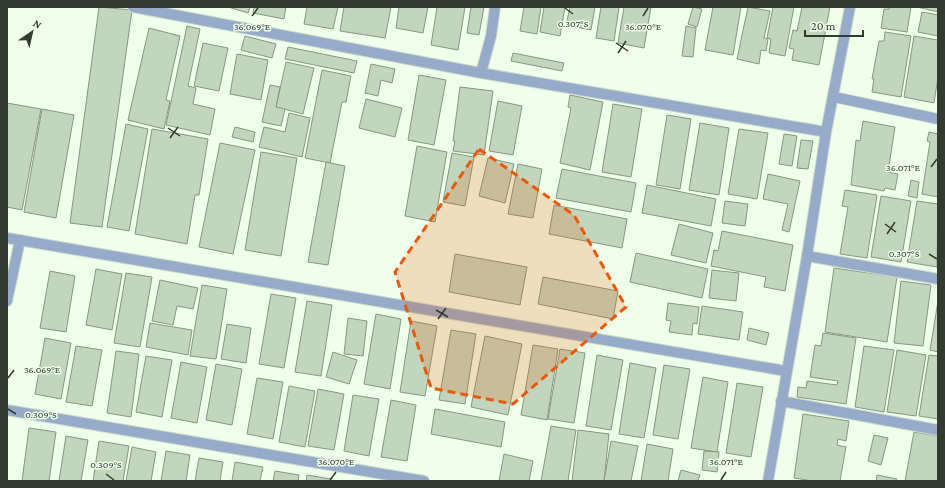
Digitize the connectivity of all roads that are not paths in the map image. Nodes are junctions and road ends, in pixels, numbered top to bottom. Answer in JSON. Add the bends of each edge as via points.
{"nodes":[{"id":1,"x":133,"y":7,"type":"edge"},
{"id":2,"x":495,"y":7,"type":"edge"},
{"id":3,"x":850,"y":7,"type":"edge"},
{"id":4,"x":482,"y":73,"type":"junction"},
{"id":5,"x":834,"y":97,"type":"junction"},
{"id":6,"x":938,"y":119,"type":"edge"},
{"id":7,"x":826,"y":132,"type":"junction"},
{"id":8,"x":7,"y":238,"type":"edge"},
{"id":9,"x":20,"y":240,"type":"junction"},
{"id":10,"x":807,"y":256,"type":"junction"},
{"id":11,"x":938,"y":279,"type":"edge"},
{"id":12,"x":7,"y":301,"type":"edge"},
{"id":13,"x":786,"y":371,"type":"junction"},
{"id":14,"x":781,"y":401,"type":"junction"},
{"id":15,"x":7,"y":410,"type":"edge"},
{"id":16,"x":938,"y":430,"type":"edge"},
{"id":17,"x":424,"y":481,"type":"edge"},
{"id":18,"x":768,"y":481,"type":"edge"}],
"edges":[{"from":1,"to":4,"type":"street"},
{"from":2,"to":4,"type":"street"},
{"from":3,"to":5,"type":"street"},
{"from":4,"to":7,"type":"street"},
{"from":5,"to":6,"type":"street"},
{"from":5,"to":7,"type":"street"},
{"from":7,"to":10,"type":"street"},
{"from":8,"to":9,"type":"street"},
{"from":9,"to":12,"type":"street"},
{"from":9,"to":13,"type":"street"},
{"from":10,"to":11,"type":"street"},
{"from":10,"to":13,"type":"street"},
{"from":13,"to":14,"type":"street"},
{"from":14,"to":16,"type":"street"},
{"from":14,"to":18,"type":"street"},
{"from":15,"to":17,"type":"street"}]}
